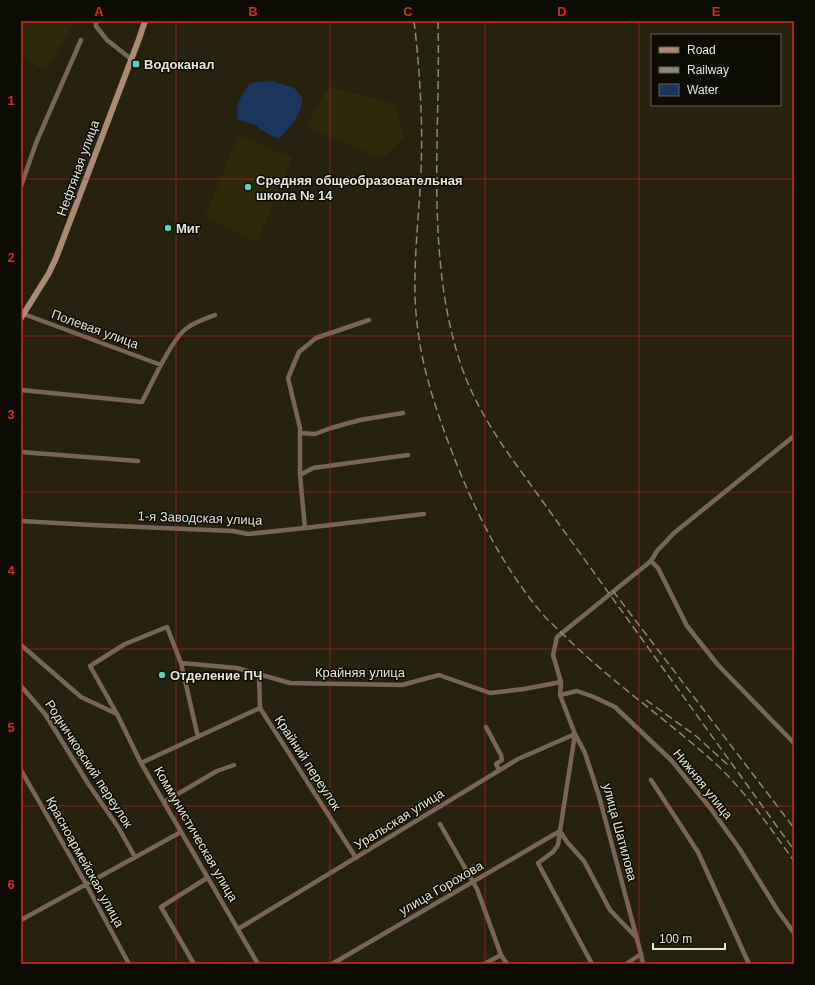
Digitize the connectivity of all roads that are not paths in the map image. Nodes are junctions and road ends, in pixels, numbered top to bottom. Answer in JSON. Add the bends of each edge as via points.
{"nodes":[{"id":1,"x":96,"y":21,"type":"edge"},
{"id":2,"x":145,"y":21,"type":"edge"},
{"id":3,"x":81,"y":40,"type":"dead end"},
{"id":4,"x":132,"y":59,"type":"junction"},
{"id":5,"x":21,"y":186,"type":"edge"},
{"id":6,"x":22,"y":315,"type":"edge"},
{"id":7,"x":215,"y":315,"type":"dead end"},
{"id":8,"x":369,"y":320,"type":"dead end"},
{"id":9,"x":162,"y":365,"type":"junction"},
{"id":10,"x":21,"y":390,"type":"edge"},
{"id":11,"x":403,"y":412,"type":"dead end"},
{"id":12,"x":300,"y":432,"type":"junction"},
{"id":13,"x":794,"y":436,"type":"edge"},
{"id":14,"x":21,"y":452,"type":"edge"},
{"id":15,"x":408,"y":455,"type":"dead end"},
{"id":16,"x":138,"y":461,"type":"dead end"},
{"id":17,"x":300,"y":475,"type":"junction"},
{"id":18,"x":424,"y":514,"type":"dead end"},
{"id":19,"x":21,"y":521,"type":"edge"},
{"id":20,"x":305,"y":528,"type":"junction"},
{"id":21,"x":651,"y":561,"type":"junction"},
{"id":22,"x":21,"y":645,"type":"edge"},
{"id":23,"x":181,"y":663,"type":"junction"},
{"id":24,"x":259,"y":674,"type":"junction"},
{"id":25,"x":561,"y":682,"type":"junction"},
{"id":26,"x":21,"y":686,"type":"edge"},
{"id":27,"x":560,"y":695,"type":"junction"},
{"id":28,"x":260,"y":708,"type":"junction"},
{"id":29,"x":117,"y":714,"type":"junction"},
{"id":30,"x":486,"y":727,"type":"dead end"},
{"id":31,"x":575,"y":734,"type":"junction"},
{"id":32,"x":198,"y":737,"type":"junction"},
{"id":33,"x":794,"y":742,"type":"edge"},
{"id":34,"x":141,"y":762,"type":"junction"},
{"id":35,"x":234,"y":765,"type":"dead end"},
{"id":36,"x":21,"y":770,"type":"edge"},
{"id":37,"x":499,"y":770,"type":"junction"},
{"id":38,"x":651,"y":780,"type":"dead end"},
{"id":39,"x":164,"y":802,"type":"junction"},
{"id":40,"x":440,"y":824,"type":"dead end"},
{"id":41,"x":560,"y":831,"type":"junction"},
{"id":42,"x":181,"y":832,"type":"junction"},
{"id":43,"x":135,"y":857,"type":"junction"},
{"id":44,"x":356,"y":858,"type":"junction"},
{"id":45,"x":207,"y":878,"type":"junction"},
{"id":46,"x":473,"y":882,"type":"junction"},
{"id":47,"x":86,"y":884,"type":"junction"},
{"id":48,"x":21,"y":920,"type":"edge"},
{"id":49,"x":238,"y":929,"type":"junction"},
{"id":50,"x":794,"y":933,"type":"edge"},
{"id":51,"x":637,"y":938,"type":"junction"},
{"id":52,"x":641,"y":954,"type":"junction"},
{"id":53,"x":500,"y":955,"type":"junction"},
{"id":54,"x":129,"y":964,"type":"edge"},
{"id":55,"x":194,"y":964,"type":"edge"},
{"id":56,"x":258,"y":964,"type":"edge"},
{"id":57,"x":332,"y":964,"type":"edge"},
{"id":58,"x":484,"y":964,"type":"edge"},
{"id":59,"x":507,"y":964,"type":"edge"},
{"id":60,"x":592,"y":964,"type":"edge"},
{"id":61,"x":626,"y":964,"type":"edge"},
{"id":62,"x":643,"y":964,"type":"edge"},
{"id":63,"x":749,"y":964,"type":"edge"}],
"edges":[{"from":1,"to":4,"type":"street","via":[[96,26],[107,40]]},
{"from":2,"to":4,"type":"main road","name":"Нефтяная улица"},
{"from":3,"to":5,"type":"street","via":[[36,144]]},
{"from":4,"to":6,"type":"main road","name":"Нефтяная улица","via":[[56,258]]},
{"from":6,"to":9,"type":"street","name":"Полевая улица"},
{"from":7,"to":9,"type":"street","via":[[180,334]]},
{"from":8,"to":12,"type":"street","via":[[316,338],[299,352],[288,378]]},
{"from":9,"to":10,"type":"street","via":[[142,402]]},
{"from":11,"to":12,"type":"street","via":[[360,420],[315,434]]},
{"from":12,"to":17,"type":"street"},
{"from":13,"to":21,"type":"street","via":[[674,533]]},
{"from":14,"to":16,"type":"street"},
{"from":15,"to":17,"type":"street","via":[[313,468]]},
{"from":17,"to":20,"type":"street"},
{"from":18,"to":20,"type":"street","name":"1-я Заводская улица"},
{"from":19,"to":20,"type":"street","name":"1-я Заводская улица","via":[[233,531],[248,534]]},
{"from":21,"to":25,"type":"street","via":[[557,637],[553,655]]},
{"from":21,"to":33,"type":"street","via":[[658,568],[687,626],[718,665]]},
{"from":22,"to":29,"type":"street","via":[[81,697]]},
{"from":23,"to":24,"type":"street","name":"Крайняя улица","via":[[237,668]]},
{"from":23,"to":29,"type":"street","name":"Коммунистическая улица","via":[[167,627],[125,644],[90,666]]},
{"from":23,"to":32,"type":"street"},
{"from":24,"to":25,"type":"street","name":"Крайняя улица","via":[[290,683],[402,685],[439,675],[490,693],[524,690]]},
{"from":24,"to":28,"type":"street","name":"Крайний переулок"},
{"from":25,"to":27,"type":"street"},
{"from":26,"to":43,"type":"street","name":"Родничковский переулок","via":[[55,730]]},
{"from":27,"to":31,"type":"street","name":"улица Шатилова"},
{"from":27,"to":50,"type":"street","name":"Нижняя улица","via":[[577,691],[615,707],[671,760],[739,848]]},
{"from":28,"to":32,"type":"street"},
{"from":28,"to":44,"type":"street","name":"Крайний переулок"},
{"from":29,"to":34,"type":"street","name":"Коммунистическая улица"},
{"from":30,"to":37,"type":"street","via":[[501,755],[502,760],[496,764]]},
{"from":31,"to":37,"type":"street","name":"Уральская улица"},
{"from":31,"to":41,"type":"street","name":"улица Шатилова"},
{"from":31,"to":51,"type":"street","name":"улица Шатилова","via":[[585,753],[599,796]]},
{"from":32,"to":34,"type":"street"},
{"from":34,"to":39,"type":"street","name":"Коммунистическая улица"},
{"from":35,"to":39,"type":"street","via":[[216,771]]},
{"from":36,"to":47,"type":"street","name":"Красноармейская улица"},
{"from":37,"to":44,"type":"street","name":"Уральская улица"},
{"from":38,"to":63,"type":"street","via":[[698,852]]},
{"from":39,"to":42,"type":"street","name":"Коммунистическая улица"},
{"from":40,"to":46,"type":"street"},
{"from":41,"to":46,"type":"street","name":"улица Горохова"},
{"from":41,"to":51,"type":"street","name":"улица Шатилова","via":[[584,862],[610,910]]},
{"from":41,"to":60,"type":"street","via":[[558,845],[538,863]]},
{"from":42,"to":43,"type":"street"},
{"from":42,"to":45,"type":"street","name":"Коммунистическая улица"},
{"from":43,"to":47,"type":"street"},
{"from":44,"to":49,"type":"street","name":"Уральская улица"},
{"from":45,"to":49,"type":"street","name":"Коммунистическая улица"},
{"from":45,"to":55,"type":"street","via":[[161,907]]},
{"from":46,"to":53,"type":"street"},
{"from":46,"to":57,"type":"street","name":"улица Горохова"},
{"from":47,"to":48,"type":"street"},
{"from":47,"to":54,"type":"street","name":"Красноармейская улица"},
{"from":49,"to":56,"type":"street","name":"Коммунистическая улица"},
{"from":51,"to":52,"type":"street","name":"улица Шатилова"},
{"from":52,"to":61,"type":"street"},
{"from":52,"to":62,"type":"street","name":"улица Шатилова"},
{"from":53,"to":58,"type":"street"},
{"from":53,"to":59,"type":"street"}]}
